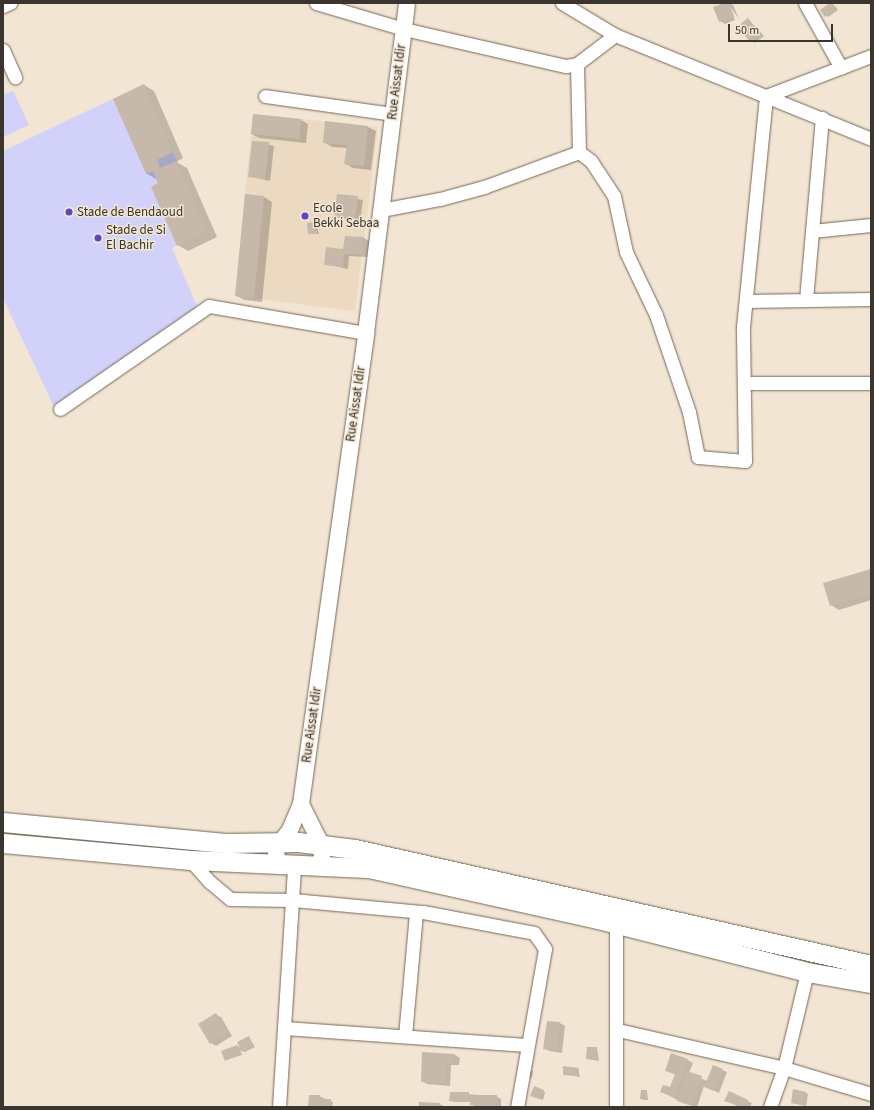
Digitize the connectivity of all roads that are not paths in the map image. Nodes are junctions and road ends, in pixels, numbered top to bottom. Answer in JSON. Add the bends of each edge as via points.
{"nodes":[{"id":1,"x":10,"y":3,"type":"edge"},
{"id":2,"x":316,"y":3,"type":"edge"},
{"id":3,"x":407,"y":3,"type":"edge"},
{"id":4,"x":562,"y":3,"type":"edge"},
{"id":5,"x":805,"y":3,"type":"edge"},
{"id":6,"x":3,"y":6,"type":"edge"},
{"id":7,"x":404,"y":29,"type":"junction"},
{"id":8,"x":615,"y":35,"type":"junction"},
{"id":9,"x":3,"y":50,"type":"edge"},
{"id":10,"x":871,"y":56,"type":"edge"},
{"id":11,"x":577,"y":64,"type":"junction"},
{"id":12,"x":841,"y":68,"type":"junction"},
{"id":13,"x":15,"y":77,"type":"dead end"},
{"id":14,"x":265,"y":96,"type":"dead end"},
{"id":15,"x":766,"y":96,"type":"junction"},
{"id":16,"x":393,"y":114,"type":"junction"},
{"id":17,"x":822,"y":118,"type":"junction"},
{"id":18,"x":871,"y":139,"type":"edge"},
{"id":19,"x":579,"y":152,"type":"junction"},
{"id":20,"x":381,"y":210,"type":"junction"},
{"id":21,"x":871,"y":225,"type":"edge"},
{"id":22,"x":812,"y":231,"type":"junction"},
{"id":23,"x":871,"y":299,"type":"edge"},
{"id":24,"x":806,"y":300,"type":"junction"},
{"id":25,"x":746,"y":301,"type":"junction"},
{"id":26,"x":366,"y":333,"type":"junction"},
{"id":27,"x":744,"y":383,"type":"junction"},
{"id":28,"x":871,"y":383,"type":"edge"},
{"id":29,"x":60,"y":409,"type":"dead end"},
{"id":30,"x":301,"y":804,"type":"junction"},
{"id":31,"x":3,"y":822,"type":"edge"},
{"id":32,"x":280,"y":842,"type":"junction"},
{"id":33,"x":3,"y":843,"type":"edge"},
{"id":34,"x":321,"y":844,"type":"junction"},
{"id":35,"x":190,"y":860,"type":"junction"},
{"id":36,"x":287,"y":865,"type":"junction"},
{"id":37,"x":318,"y":866,"type":"junction"},
{"id":38,"x":293,"y":900,"type":"junction"},
{"id":39,"x":416,"y":912,"type":"junction"},
{"id":40,"x":616,"y":916,"type":"junction"},
{"id":41,"x":871,"y":965,"type":"edge"},
{"id":42,"x":807,"y":972,"type":"junction"},
{"id":43,"x":871,"y":983,"type":"edge"},
{"id":44,"x":284,"y":1028,"type":"junction"},
{"id":45,"x":618,"y":1030,"type":"junction"},
{"id":46,"x":405,"y":1036,"type":"junction"},
{"id":47,"x":526,"y":1045,"type":"junction"},
{"id":48,"x":784,"y":1068,"type":"junction"},
{"id":49,"x":871,"y":1094,"type":"edge"},
{"id":50,"x":279,"y":1107,"type":"edge"},
{"id":51,"x":517,"y":1107,"type":"edge"},
{"id":52,"x":616,"y":1107,"type":"edge"},
{"id":53,"x":770,"y":1107,"type":"edge"}],
"edges":[{"from":1,"to":6,"type":"street"},
{"from":2,"to":7,"type":"street"},
{"from":3,"to":7,"type":"street","name":"Rue Aissat Idir"},
{"from":4,"to":8,"type":"street"},
{"from":5,"to":12,"type":"street"},
{"from":7,"to":11,"type":"street","via":[[566,66]]},
{"from":7,"to":16,"type":"street","name":"Rue Aissat Idir"},
{"from":8,"to":11,"type":"street"},
{"from":8,"to":15,"type":"street"},
{"from":9,"to":13,"type":"street"},
{"from":10,"to":12,"type":"street"},
{"from":11,"to":19,"type":"street"},
{"from":12,"to":15,"type":"street"},
{"from":14,"to":16,"type":"street"},
{"from":15,"to":17,"type":"street"},
{"from":15,"to":25,"type":"street"},
{"from":16,"to":20,"type":"street","name":"Rue Aissat Idir"},
{"from":17,"to":18,"type":"street"},
{"from":17,"to":22,"type":"street"},
{"from":19,"to":20,"type":"street","via":[[484,187],[440,199]]},
{"from":19,"to":27,"type":"street","via":[[591,161],[614,196],[626,252],[656,315],[689,412],[698,457],[745,462]]},
{"from":20,"to":26,"type":"street","name":"Rue Aissat Idir"},
{"from":21,"to":22,"type":"street"},
{"from":22,"to":24,"type":"street"},
{"from":23,"to":24,"type":"street"},
{"from":24,"to":25,"type":"street"},
{"from":25,"to":27,"type":"street"},
{"from":26,"to":29,"type":"street","via":[[209,306]]},
{"from":26,"to":30,"type":"street","name":"Rue Aissat Idir"},
{"from":27,"to":28,"type":"street"},
{"from":30,"to":32,"type":"street","name":"Rue Aissat Idir","via":[[290,830]]},
{"from":30,"to":34,"type":"street"},
{"from":31,"to":32,"type":"main road","via":[[225,843]]},
{"from":32,"to":34,"type":"main road"},
{"from":32,"to":36,"type":"street","via":[[276,856]]},
{"from":33,"to":35,"type":"main road"},
{"from":34,"to":37,"type":"street","via":[[322,857]]},
{"from":34,"to":40,"type":"main road","via":[[380,853]]},
{"from":35,"to":36,"type":"main road"},
{"from":35,"to":38,"type":"street","via":[[230,899]]},
{"from":36,"to":37,"type":"main road"},
{"from":36,"to":38,"type":"street"},
{"from":37,"to":40,"type":"main road","via":[[369,868]]},
{"from":38,"to":39,"type":"street"},
{"from":38,"to":44,"type":"street"},
{"from":39,"to":46,"type":"street"},
{"from":39,"to":47,"type":"street","via":[[534,933],[545,949]]},
{"from":40,"to":41,"type":"main road"},
{"from":40,"to":42,"type":"main road"},
{"from":40,"to":45,"type":"street"},
{"from":42,"to":43,"type":"main road"},
{"from":42,"to":48,"type":"street"},
{"from":44,"to":46,"type":"street"},
{"from":44,"to":50,"type":"street"},
{"from":45,"to":48,"type":"street"},
{"from":45,"to":52,"type":"street"},
{"from":46,"to":47,"type":"street"},
{"from":47,"to":51,"type":"street"},
{"from":48,"to":49,"type":"street"},
{"from":48,"to":53,"type":"street"}]}
